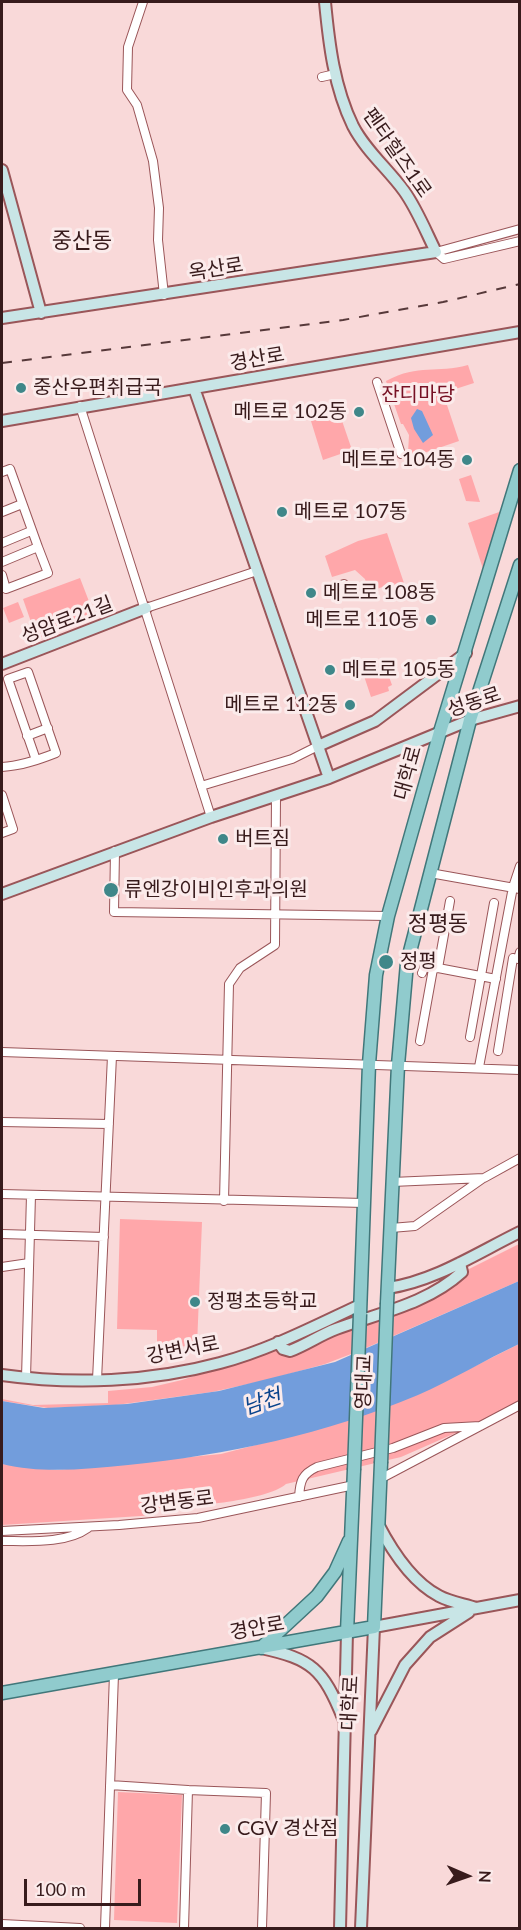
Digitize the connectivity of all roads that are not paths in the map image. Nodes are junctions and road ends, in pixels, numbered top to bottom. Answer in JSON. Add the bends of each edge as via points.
{"nodes":[{"id":1,"x":143,"y":2,"type":"edge"},
{"id":2,"x":325,"y":2,"type":"edge"},
{"id":3,"x":335,"y":74,"type":"junction"},
{"id":4,"x":322,"y":77,"type":"dead end"},
{"id":5,"x":2,"y":170,"type":"edge"},
{"id":6,"x":519,"y":229,"type":"edge"},
{"id":7,"x":519,"y":241,"type":"edge"},
{"id":8,"x":436,"y":252,"type":"junction"},
{"id":9,"x":164,"y":295,"type":"junction"},
{"id":10,"x":41,"y":313,"type":"junction"},
{"id":11,"x":2,"y":318,"type":"edge"},
{"id":12,"x":519,"y":332,"type":"edge"},
{"id":13,"x":377,"y":382,"type":"dead end"},
{"id":14,"x":194,"y":388,"type":"junction"},
{"id":15,"x":80,"y":406,"type":"junction"},
{"id":16,"x":2,"y":421,"type":"edge"},
{"id":17,"x":401,"y":454,"type":"dead end"},
{"id":18,"x":519,"y":470,"type":"edge"},
{"id":19,"x":2,"y":472,"type":"edge"},
{"id":20,"x":22,"y":504,"type":"junction"},
{"id":21,"x":2,"y":512,"type":"edge"},
{"id":22,"x":31,"y":531,"type":"junction"},
{"id":23,"x":2,"y":543,"type":"edge"},
{"id":24,"x":38,"y":547,"type":"junction"},
{"id":25,"x":2,"y":562,"type":"edge"},
{"id":26,"x":519,"y":565,"type":"edge"},
{"id":27,"x":257,"y":571,"type":"junction"},
{"id":28,"x":2,"y":575,"type":"edge"},
{"id":29,"x":344,"y":584,"type":"dead end"},
{"id":30,"x":335,"y":587,"type":"dead end"},
{"id":31,"x":146,"y":608,"type":"junction"},
{"id":32,"x":466,"y":653,"type":"junction"},
{"id":33,"x":2,"y":664,"type":"edge"},
{"id":34,"x":519,"y":706,"type":"edge"},
{"id":35,"x":470,"y":720,"type":"junction"},
{"id":36,"x":48,"y":728,"type":"junction"},
{"id":37,"x":440,"y":732,"type":"junction"},
{"id":38,"x":27,"y":736,"type":"junction"},
{"id":39,"x":318,"y":746,"type":"junction"},
{"id":40,"x":36,"y":760,"type":"junction"},
{"id":41,"x":2,"y":767,"type":"edge"},
{"id":42,"x":329,"y":778,"type":"junction"},
{"id":43,"x":201,"y":786,"type":"junction"},
{"id":44,"x":2,"y":795,"type":"edge"},
{"id":45,"x":276,"y":796,"type":"junction"},
{"id":46,"x":211,"y":817,"type":"junction"},
{"id":47,"x":2,"y":833,"type":"edge"},
{"id":48,"x":115,"y":851,"type":"junction"},
{"id":49,"x":519,"y":866,"type":"edge"},
{"id":50,"x":430,"y":873,"type":"junction"},
{"id":51,"x":516,"y":888,"type":"edge"},
{"id":52,"x":2,"y":894,"type":"edge"},
{"id":53,"x":450,"y":902,"type":"dead end"},
{"id":54,"x":494,"y":903,"type":"dead end"},
{"id":55,"x":276,"y":915,"type":"junction"},
{"id":56,"x":388,"y":916,"type":"junction"},
{"id":57,"x":500,"y":956,"type":"junction"},
{"id":58,"x":518,"y":957,"type":"edge"},
{"id":59,"x":438,"y":968,"type":"junction"},
{"id":60,"x":422,"y":973,"type":"dead end"},
{"id":61,"x":481,"y":976,"type":"junction"},
{"id":62,"x":495,"y":979,"type":"junction"},
{"id":63,"x":470,"y":1037,"type":"dead end"},
{"id":64,"x":420,"y":1041,"type":"dead end"},
{"id":65,"x":498,"y":1051,"type":"dead end"},
{"id":66,"x":2,"y":1052,"type":"edge"},
{"id":67,"x":112,"y":1056,"type":"junction"},
{"id":68,"x":227,"y":1060,"type":"junction"},
{"id":69,"x":369,"y":1064,"type":"junction"},
{"id":70,"x":398,"y":1065,"type":"junction"},
{"id":71,"x":479,"y":1067,"type":"junction"},
{"id":72,"x":519,"y":1070,"type":"edge"},
{"id":73,"x":2,"y":1122,"type":"edge"},
{"id":74,"x":109,"y":1124,"type":"junction"},
{"id":75,"x":519,"y":1158,"type":"edge"},
{"id":76,"x":484,"y":1178,"type":"junction"},
{"id":77,"x":392,"y":1182,"type":"junction"},
{"id":78,"x":2,"y":1194,"type":"edge"},
{"id":79,"x":31,"y":1195,"type":"junction"},
{"id":80,"x":106,"y":1196,"type":"junction"},
{"id":81,"x":224,"y":1201,"type":"junction"},
{"id":82,"x":364,"y":1203,"type":"junction"},
{"id":83,"x":391,"y":1228,"type":"junction"},
{"id":84,"x":519,"y":1232,"type":"edge"},
{"id":85,"x":2,"y":1234,"type":"edge"},
{"id":86,"x":30,"y":1235,"type":"junction"},
{"id":87,"x":104,"y":1237,"type":"junction"},
{"id":88,"x":29,"y":1263,"type":"junction"},
{"id":89,"x":460,"y":1263,"type":"junction"},
{"id":90,"x":2,"y":1267,"type":"edge"},
{"id":91,"x":388,"y":1288,"type":"junction"},
{"id":92,"x":360,"y":1310,"type":"junction"},
{"id":93,"x":278,"y":1342,"type":"junction"},
{"id":94,"x":2,"y":1375,"type":"edge"},
{"id":95,"x":26,"y":1378,"type":"junction"},
{"id":96,"x":97,"y":1380,"type":"junction"},
{"id":97,"x":519,"y":1405,"type":"edge"},
{"id":98,"x":480,"y":1426,"type":"junction"},
{"id":99,"x":380,"y":1479,"type":"junction"},
{"id":100,"x":354,"y":1485,"type":"junction"},
{"id":101,"x":299,"y":1497,"type":"junction"},
{"id":102,"x":378,"y":1524,"type":"junction"},
{"id":103,"x":90,"y":1527,"type":"junction"},
{"id":104,"x":2,"y":1531,"type":"edge"},
{"id":105,"x":352,"y":1534,"type":"junction"},
{"id":106,"x":2,"y":1541,"type":"edge"},
{"id":107,"x":519,"y":1600,"type":"edge"},
{"id":108,"x":476,"y":1608,"type":"junction"},
{"id":109,"x":374,"y":1628,"type":"junction"},
{"id":110,"x":347,"y":1632,"type":"junction"},
{"id":111,"x":261,"y":1647,"type":"junction"},
{"id":112,"x":114,"y":1674,"type":"junction"},
{"id":113,"x":2,"y":1694,"type":"edge"},
{"id":114,"x":344,"y":1723,"type":"junction"},
{"id":115,"x":368,"y":1737,"type":"junction"},
{"id":116,"x":110,"y":1785,"type":"junction"},
{"id":117,"x":188,"y":1790,"type":"junction"},
{"id":118,"x":2,"y":1924,"type":"edge"},
{"id":119,"x":80,"y":1929,"type":"edge"},
{"id":120,"x":105,"y":1929,"type":"edge"},
{"id":121,"x":184,"y":1929,"type":"edge"},
{"id":122,"x":262,"y":1929,"type":"edge"},
{"id":123,"x":339,"y":1929,"type":"edge"},
{"id":124,"x":361,"y":1929,"type":"edge"}],
"edges":[{"from":1,"to":9,"type":"street","via":[[128,47],[127,90],[137,105],[153,161]]},
{"from":2,"to":3,"type":"street","name":"펜타힐즈1로"},
{"from":3,"to":4,"type":"street"},
{"from":3,"to":8,"type":"street","name":"펜타힐즈1로","via":[[354,127],[412,202]]},
{"from":5,"to":10,"type":"street"},
{"from":6,"to":8,"type":"street"},
{"from":7,"to":8,"type":"street","via":[[444,259]]},
{"from":8,"to":9,"type":"street","name":"옥산로"},
{"from":9,"to":10,"type":"street","name":"옥산로"},
{"from":10,"to":11,"type":"street","name":"옥산로"},
{"from":12,"to":14,"type":"street","name":"경산로"},
{"from":13,"to":17,"type":"street"},
{"from":14,"to":15,"type":"street","name":"경산로"},
{"from":14,"to":27,"type":"street"},
{"from":15,"to":16,"type":"street","name":"경산로"},
{"from":15,"to":31,"type":"street"},
{"from":18,"to":32,"type":"main road","name":"대학로"},
{"from":19,"to":20,"type":"street","via":[[10,469]]},
{"from":20,"to":21,"type":"street"},
{"from":20,"to":22,"type":"street"},
{"from":22,"to":23,"type":"street"},
{"from":22,"to":24,"type":"street"},
{"from":24,"to":25,"type":"street"},
{"from":24,"to":28,"type":"street","via":[[48,573],[6,589]]},
{"from":26,"to":35,"type":"main road"},
{"from":27,"to":31,"type":"street"},
{"from":27,"to":39,"type":"street"},
{"from":29,"to":30,"type":"street"},
{"from":31,"to":33,"type":"street","name":"성암로21길"},
{"from":31,"to":43,"type":"street"},
{"from":32,"to":37,"type":"main road","name":"대학로"},
{"from":32,"to":39,"type":"street","via":[[388,709]]},
{"from":34,"to":35,"type":"street","name":"성동로"},
{"from":35,"to":37,"type":"street","name":"성동로"},
{"from":35,"to":50,"type":"main road"},
{"from":36,"to":38,"type":"street"},
{"from":36,"to":38,"type":"street","via":[[28,672],[8,679]]},
{"from":36,"to":40,"type":"street","via":[[56,753]]},
{"from":37,"to":42,"type":"street","name":"성동로"},
{"from":37,"to":56,"type":"main road","name":"대학로"},
{"from":38,"to":40,"type":"street"},
{"from":39,"to":42,"type":"street"},
{"from":39,"to":43,"type":"street","via":[[292,759]]},
{"from":40,"to":41,"type":"street"},
{"from":42,"to":45,"type":"street","name":"성동로"},
{"from":43,"to":46,"type":"street"},
{"from":44,"to":47,"type":"street","via":[[13,829]]},
{"from":45,"to":46,"type":"street","name":"성동로"},
{"from":45,"to":55,"type":"street"},
{"from":46,"to":48,"type":"street","name":"성동로"},
{"from":48,"to":52,"type":"street","name":"성동로"},
{"from":48,"to":55,"type":"street","via":[[114,912]]},
{"from":49,"to":51,"type":"street"},
{"from":50,"to":51,"type":"street"},
{"from":50,"to":70,"type":"main road","via":[[407,963]]},
{"from":51,"to":57,"type":"street"},
{"from":53,"to":59,"type":"street"},
{"from":54,"to":61,"type":"street"},
{"from":55,"to":56,"type":"street"},
{"from":55,"to":68,"type":"street","via":[[275,945],[240,968],[228,984]]},
{"from":56,"to":69,"type":"main road","name":"대학로","via":[[376,975]]},
{"from":57,"to":58,"type":"street"},
{"from":57,"to":62,"type":"street"},
{"from":58,"to":65,"type":"street"},
{"from":59,"to":60,"type":"street","via":[[425,965]]},
{"from":59,"to":61,"type":"street"},
{"from":59,"to":64,"type":"street","via":[[433,969]]},
{"from":61,"to":62,"type":"street"},
{"from":61,"to":63,"type":"street"},
{"from":62,"to":71,"type":"street"},
{"from":66,"to":67,"type":"street"},
{"from":67,"to":68,"type":"street"},
{"from":67,"to":74,"type":"street"},
{"from":68,"to":69,"type":"street"},
{"from":68,"to":81,"type":"street"},
{"from":69,"to":70,"type":"street"},
{"from":69,"to":82,"type":"main road","name":"대학로"},
{"from":70,"to":71,"type":"street"},
{"from":70,"to":77,"type":"main road"},
{"from":71,"to":72,"type":"street"},
{"from":73,"to":74,"type":"street"},
{"from":74,"to":80,"type":"street"},
{"from":75,"to":76,"type":"street"},
{"from":76,"to":77,"type":"street"},
{"from":76,"to":83,"type":"street","via":[[415,1226]]},
{"from":77,"to":83,"type":"main road"},
{"from":78,"to":79,"type":"street"},
{"from":79,"to":80,"type":"street"},
{"from":79,"to":86,"type":"street"},
{"from":80,"to":81,"type":"street"},
{"from":80,"to":87,"type":"street"},
{"from":81,"to":82,"type":"street"},
{"from":82,"to":92,"type":"main road","name":"영대교"},
{"from":83,"to":91,"type":"main road"},
{"from":84,"to":89,"type":"street"},
{"from":85,"to":86,"type":"street"},
{"from":86,"to":87,"type":"street"},
{"from":86,"to":88,"type":"street"},
{"from":87,"to":96,"type":"street"},
{"from":88,"to":90,"type":"street"},
{"from":88,"to":95,"type":"street"},
{"from":89,"to":91,"type":"street","via":[[407,1285]]},
{"from":89,"to":93,"type":"street","via":[[462,1272],[453,1280],[410,1304],[333,1330],[290,1351]]},
{"from":91,"to":99,"type":"main road","name":"영대교","bridge":true},
{"from":92,"to":93,"type":"street","name":"강변서로"},
{"from":92,"to":100,"type":"main road","name":"영대교","bridge":true},
{"from":93,"to":96,"type":"street","name":"강변서로","via":[[221,1363],[155,1376]]},
{"from":94,"to":95,"type":"street","name":"강변서로"},
{"from":95,"to":96,"type":"street","name":"강변서로"},
{"from":97,"to":98,"type":"street"},
{"from":98,"to":99,"type":"street"},
{"from":98,"to":101,"type":"street","via":[[444,1428],[393,1448],[317,1467],[301,1478]]},
{"from":99,"to":102,"type":"main road","name":"대학로"},
{"from":100,"to":101,"type":"street","name":"강변동로"},
{"from":100,"to":105,"type":"main road","name":"영대교"},
{"from":101,"to":103,"type":"street","name":"강변동로","via":[[198,1518]]},
{"from":102,"to":108,"type":"street","via":[[412,1574],[439,1596]]},
{"from":102,"to":109,"type":"main road","name":"대학로"},
{"from":103,"to":104,"type":"street","name":"강변동로"},
{"from":103,"to":106,"type":"street","via":[[69,1537]]},
{"from":105,"to":110,"type":"main road","name":"영대교"},
{"from":105,"to":111,"type":"main road","via":[[335,1572],[317,1596]]},
{"from":107,"to":108,"type":"street","name":"경안로"},
{"from":108,"to":109,"type":"street","name":"경안로"},
{"from":108,"to":115,"type":"street","via":[[430,1637],[405,1665]]},
{"from":109,"to":110,"type":"main road","name":"경안로"},
{"from":109,"to":115,"type":"street","name":"대학로"},
{"from":110,"to":111,"type":"main road","name":"경안로"},
{"from":110,"to":114,"type":"street"},
{"from":111,"to":112,"type":"main road","name":"경안로"},
{"from":111,"to":114,"type":"street","via":[[295,1655],[316,1669],[332,1691]]},
{"from":112,"to":113,"type":"main road","name":"경안로"},
{"from":112,"to":116,"type":"street"},
{"from":114,"to":123,"type":"street"},
{"from":115,"to":124,"type":"street","name":"대학로"},
{"from":116,"to":117,"type":"street"},
{"from":116,"to":120,"type":"street"},
{"from":117,"to":121,"type":"street"},
{"from":117,"to":122,"type":"street","via":[[266,1793]]},
{"from":118,"to":119,"type":"street"}]}
